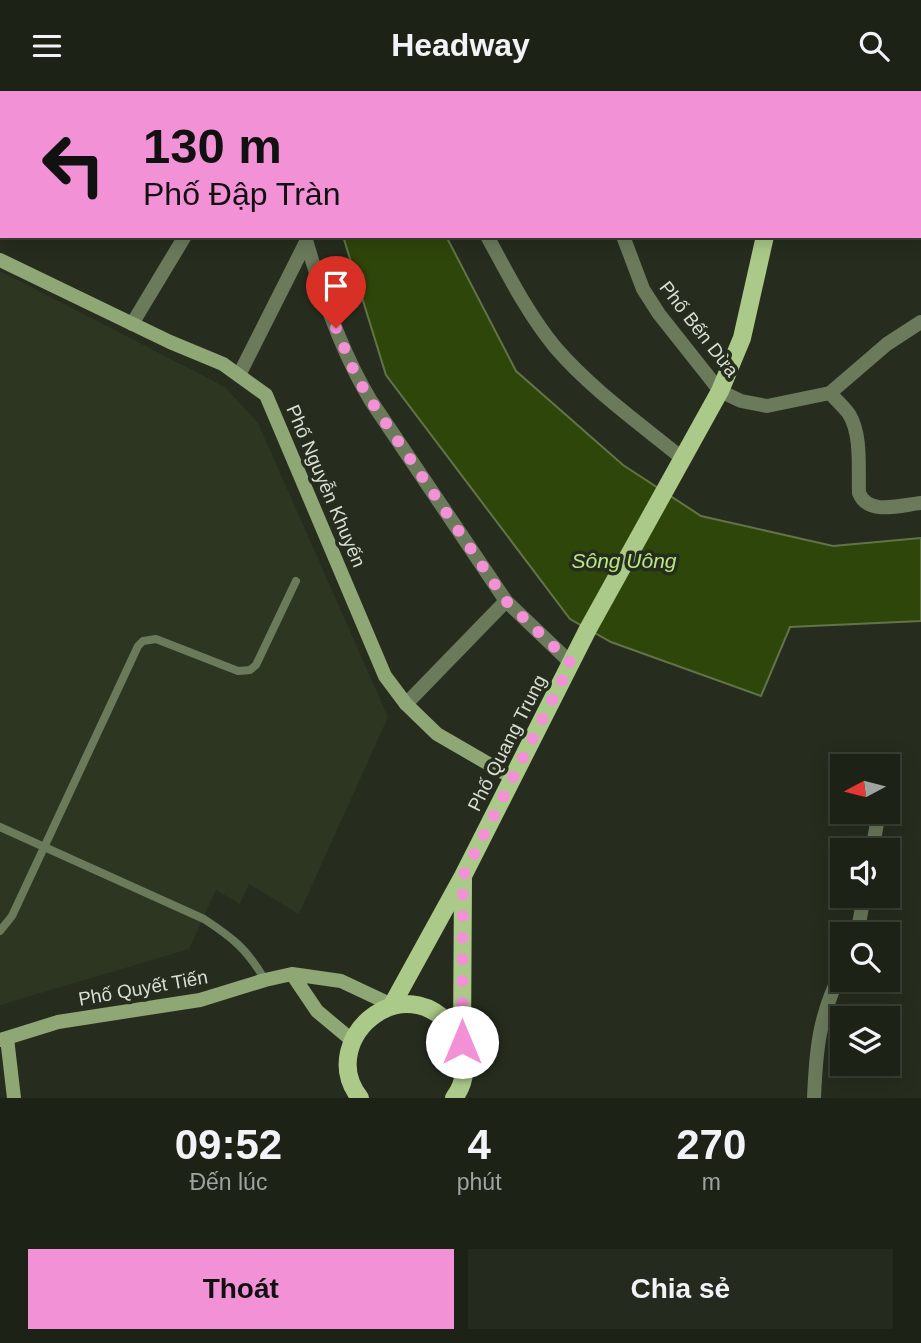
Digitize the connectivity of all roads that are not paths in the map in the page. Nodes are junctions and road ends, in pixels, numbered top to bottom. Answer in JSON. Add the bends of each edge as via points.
{"nodes":[{"id":1,"x":183,"y":238,"type":"edge"},
{"id":2,"x":488,"y":238,"type":"edge"},
{"id":3,"x":624,"y":238,"type":"edge"},
{"id":4,"x":765,"y":238,"type":"edge"},
{"id":5,"x":306,"y":239,"type":"edge"},
{"id":6,"x":0,"y":260,"type":"edge"},
{"id":7,"x":921,"y":322,"type":"edge"},
{"id":8,"x":132,"y":324,"type":"junction"},
{"id":9,"x":239,"y":375,"type":"junction"},
{"id":10,"x":720,"y":391,"type":"junction"},
{"id":11,"x":830,"y":393,"type":"junction"},
{"id":12,"x":677,"y":466,"type":"junction"},
{"id":13,"x":921,"y":503,"type":"edge"},
{"id":14,"x":296,"y":581,"type":"dead end"},
{"id":15,"x":506,"y":601,"type":"junction"},
{"id":16,"x":571,"y":663,"type":"junction"},
{"id":17,"x":406,"y":704,"type":"junction"},
{"id":18,"x":513,"y":778,"type":"junction"},
{"id":19,"x":0,"y":827,"type":"edge"},
{"id":20,"x":45,"y":846,"type":"junction"},
{"id":21,"x":463,"y":876,"type":"junction"},
{"id":22,"x":0,"y":931,"type":"edge"},
{"id":23,"x":292,"y":974,"type":"junction"},
{"id":24,"x":265,"y":979,"type":"junction"},
{"id":25,"x":831,"y":992,"type":"edge"},
{"id":26,"x":391,"y":1005,"type":"junction"},
{"id":27,"x":3,"y":1039,"type":"edge"},
{"id":28,"x":353,"y":1041,"type":"junction"},
{"id":29,"x":462,"y":1042,"type":"junction"},
{"id":30,"x":456,"y":1097,"type":"edge"},
{"id":31,"x":14,"y":1098,"type":"edge"},
{"id":32,"x":360,"y":1098,"type":"edge"},
{"id":33,"x":814,"y":1098,"type":"edge"}],
"edges":[{"from":1,"to":8,"type":"street"},
{"from":2,"to":12,"type":"street","via":[[532,317],[556,348]]},
{"from":3,"to":10,"type":"street","name":"Phố Bến Dừa","via":[[648,297]]},
{"from":4,"to":10,"type":"main road","name":"Phố Quang Trung","via":[[742,338]]},
{"from":5,"to":9,"type":"street"},
{"from":5,"to":15,"type":"street","via":[[356,376]]},
{"from":6,"to":8,"type":"street","name":"Phố Nguyễn Khuyến"},
{"from":7,"to":11,"type":"street","name":"Phố Bến Dừa","via":[[887,344]]},
{"from":8,"to":9,"type":"street","name":"Phố Nguyễn Khuyến"},
{"from":9,"to":17,"type":"street","name":"Phố Nguyễn Khuyến","via":[[266,395],[385,676]]},
{"from":10,"to":11,"type":"street","name":"Phố Bến Dừa","via":[[767,406]]},
{"from":10,"to":12,"type":"main road","name":"Phố Quang Trung"},
{"from":11,"to":13,"type":"street","via":[[853,424],[862,501],[877,507]]},
{"from":12,"to":16,"type":"main road","name":"Phố Quang Trung"},
{"from":14,"to":20,"type":"lane","via":[[250,670],[238,671],[156,639],[138,646]]},
{"from":15,"to":16,"type":"street"},
{"from":15,"to":17,"type":"street"},
{"from":16,"to":18,"type":"main road","name":"Phố Quang Trung"},
{"from":17,"to":18,"type":"street","name":"Phố Nguyễn Khuyến","via":[[437,734]]},
{"from":18,"to":21,"type":"main road","name":"Phố Quang Trung"},
{"from":19,"to":20,"type":"lane"},
{"from":20,"to":22,"type":"lane","via":[[12,916]]},
{"from":20,"to":24,"type":"lane","via":[[204,919],[251,955]]},
{"from":21,"to":26,"type":"main road","name":"Phố Quang Trung"},
{"from":21,"to":29,"type":"main road","name":"Phố Quang Trung"},
{"from":23,"to":24,"type":"street","name":"Phố Quyết Tiến"},
{"from":23,"to":26,"type":"street","name":"Phố Quyết Tiến","via":[[341,981]]},
{"from":23,"to":28,"type":"street","via":[[317,1011]]},
{"from":24,"to":27,"type":"street","name":"Phố Quyết Tiến","via":[[200,1000],[58,1022]]},
{"from":25,"to":33,"type":"street","via":[[817,1048]]},
{"from":26,"to":28,"type":"main road","name":"Phố Quang Trung","via":[[369,1019]]},
{"from":26,"to":29,"type":"main road","via":[[418,1006],[441,1015]]},
{"from":27,"to":31,"type":"street"},
{"from":28,"to":32,"type":"main road","via":[[348,1058],[350,1076]]},
{"from":29,"to":30,"type":"main road","name":"Phố Quang Trung","via":[[465,1069]]}]}
